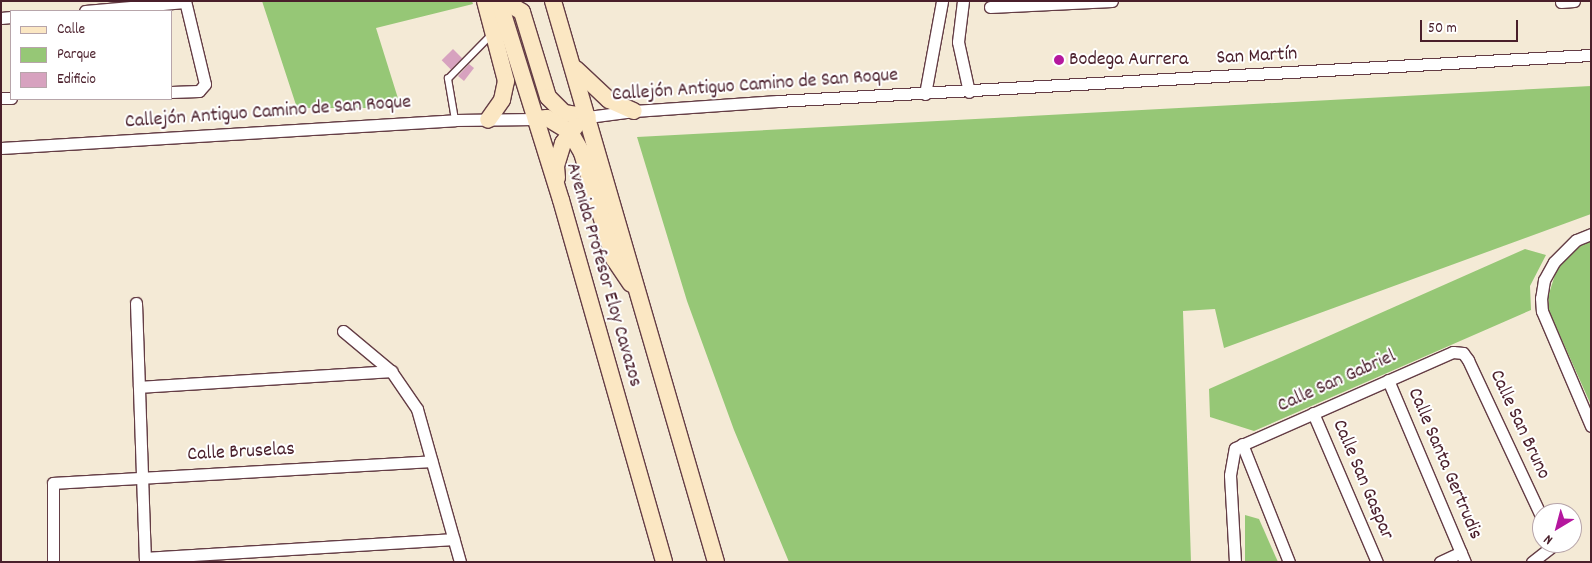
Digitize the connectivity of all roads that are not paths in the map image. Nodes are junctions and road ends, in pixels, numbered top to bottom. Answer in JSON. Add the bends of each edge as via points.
{"nodes":[{"id":1,"x":484,"y":1,"type":"edge"},
{"id":2,"x":499,"y":1,"type":"edge"},
{"id":3,"x":504,"y":1,"type":"edge"},
{"id":4,"x":553,"y":1,"type":"edge"},
{"id":5,"x":942,"y":1,"type":"edge"},
{"id":6,"x":963,"y":1,"type":"edge"},
{"id":7,"x":1112,"y":1,"type":"edge"},
{"id":8,"x":1574,"y":1,"type":"edge"},
{"id":9,"x":185,"y":2,"type":"edge"},
{"id":10,"x":1561,"y":2,"type":"edge"},
{"id":11,"x":1019,"y":4,"type":"edge"},
{"id":12,"x":990,"y":7,"type":"dead end"},
{"id":13,"x":96,"y":10,"type":"edge"},
{"id":14,"x":493,"y":33,"type":"junction"},
{"id":15,"x":1591,"y":55,"type":"edge"},
{"id":16,"x":571,"y":63,"type":"junction"},
{"id":17,"x":172,"y":92,"type":"edge"},
{"id":18,"x":970,"y":92,"type":"junction"},
{"id":19,"x":925,"y":94,"type":"junction"},
{"id":20,"x":634,"y":110,"type":"junction"},
{"id":21,"x":588,"y":117,"type":"junction"},
{"id":22,"x":536,"y":119,"type":"junction"},
{"id":23,"x":455,"y":120,"type":"junction"},
{"id":24,"x":488,"y":120,"type":"junction"},
{"id":25,"x":570,"y":132,"type":"junction"},
{"id":26,"x":1,"y":148,"type":"edge"},
{"id":27,"x":587,"y":170,"type":"junction"},
{"id":28,"x":558,"y":184,"type":"junction"},
{"id":29,"x":1591,"y":234,"type":"edge"},
{"id":30,"x":638,"y":294,"type":"junction"},
{"id":31,"x":136,"y":303,"type":"dead end"},
{"id":32,"x":343,"y":331,"type":"dead end"},
{"id":33,"x":1458,"y":352,"type":"joint"},
{"id":34,"x":391,"y":371,"type":"junction"},
{"id":35,"x":1388,"y":380,"type":"junction"},
{"id":36,"x":139,"y":387,"type":"junction"},
{"id":37,"x":1312,"y":413,"type":"junction"},
{"id":38,"x":1591,"y":426,"type":"edge"},
{"id":39,"x":1237,"y":447,"type":"junction"},
{"id":40,"x":431,"y":461,"type":"junction"},
{"id":41,"x":142,"y":478,"type":"junction"},
{"id":42,"x":1535,"y":503,"type":"edge"},
{"id":43,"x":453,"y":539,"type":"junction"},
{"id":44,"x":1543,"y":553,"type":"edge"},
{"id":45,"x":1463,"y":557,"type":"edge"},
{"id":46,"x":145,"y":560,"type":"edge"},
{"id":47,"x":53,"y":562,"type":"edge"},
{"id":48,"x":460,"y":562,"type":"edge"},
{"id":49,"x":664,"y":562,"type":"edge"},
{"id":50,"x":716,"y":562,"type":"edge"},
{"id":51,"x":1235,"y":562,"type":"edge"},
{"id":52,"x":1288,"y":562,"type":"edge"},
{"id":53,"x":1377,"y":562,"type":"edge"},
{"id":54,"x":1440,"y":562,"type":"edge"},
{"id":55,"x":1532,"y":562,"type":"edge"}],
"edges":[{"from":1,"to":14,"type":"main road"},
{"from":2,"to":22,"type":"main road","name":"Avenida Profesor Eloy Cavazos"},
{"from":3,"to":21,"type":"main road","via":[[522,12],[548,97],[564,113]]},
{"from":4,"to":16,"type":"main road","name":"Avenida Profesor Eloy Cavazos"},
{"from":5,"to":19,"type":"street"},
{"from":6,"to":18,"type":"street","via":[[958,42]]},
{"from":7,"to":11,"type":"street"},
{"from":8,"to":10,"type":"street"},
{"from":9,"to":13,"type":"street"},
{"from":9,"to":17,"type":"street","via":[[205,79],[199,91]]},
{"from":11,"to":12,"type":"street"},
{"from":14,"to":23,"type":"lane","via":[[448,79]]},
{"from":14,"to":24,"type":"main road","via":[[506,81],[502,100]]},
{"from":15,"to":18,"type":"street","name":"San Martín"},
{"from":16,"to":20,"type":"main road","via":[[588,84],[609,100]]},
{"from":16,"to":21,"type":"main road","name":"Avenida Profesor Eloy Cavazos"},
{"from":18,"to":19,"type":"street","name":"San Martín"},
{"from":19,"to":20,"type":"street","name":"Callejón Antiguo Camino de San Roque"},
{"from":20,"to":21,"type":"street","name":"Callejón Antiguo Camino de San Roque"},
{"from":21,"to":25,"type":"main road"},
{"from":21,"to":30,"type":"main road","name":"Avenida Profesor Eloy Cavazos"},
{"from":22,"to":24,"type":"street","name":"Callejón Antiguo Camino de San Roque"},
{"from":22,"to":25,"type":"main road","via":[[547,118]]},
{"from":22,"to":28,"type":"main road","name":"Avenida Profesor Eloy Cavazos"},
{"from":23,"to":24,"type":"street","name":"Callejón Antiguo Camino de San Roque"},
{"from":23,"to":26,"type":"street","name":"Callejón Antiguo Camino de San Roque"},
{"from":25,"to":27,"type":"main road"},
{"from":25,"to":28,"type":"main road","via":[[556,166]]},
{"from":27,"to":28,"type":"main road","via":[[578,163],[565,165]]},
{"from":27,"to":30,"type":"main road","via":[[614,259]]},
{"from":28,"to":49,"type":"main road","name":"Avenida Profesor Eloy Cavazos"},
{"from":29,"to":38,"type":"street","via":[[1576,240],[1554,262],[1544,280],[1540,298],[1542,311]]},
{"from":30,"to":50,"type":"main road","name":"Avenida Profesor Eloy Cavazos"},
{"from":31,"to":36,"type":"street"},
{"from":32,"to":34,"type":"street"},
{"from":33,"to":35,"type":"street","name":"Calle San Gabriel"},
{"from":33,"to":42,"type":"street","name":"Calle San Bruno","via":[[1468,360]]},
{"from":34,"to":36,"type":"street"},
{"from":34,"to":40,"type":"street","via":[[417,409]]},
{"from":35,"to":37,"type":"street","name":"Calle San Gabriel"},
{"from":35,"to":45,"type":"street","name":"Calle Santa Gertrudis"},
{"from":36,"to":41,"type":"street"},
{"from":37,"to":39,"type":"street","name":"Calle San Gabriel"},
{"from":37,"to":53,"type":"street","name":"Calle San Gaspar"},
{"from":39,"to":51,"type":"street","via":[[1230,475]]},
{"from":39,"to":52,"type":"street"},
{"from":40,"to":41,"type":"street","name":"Calle Bruselas"},
{"from":40,"to":43,"type":"street"},
{"from":41,"to":46,"type":"street"},
{"from":41,"to":47,"type":"street","name":"Calle Bruselas","via":[[53,483]]},
{"from":43,"to":46,"type":"street"},
{"from":43,"to":48,"type":"street"},
{"from":44,"to":55,"type":"street"},
{"from":45,"to":54,"type":"street"}]}
